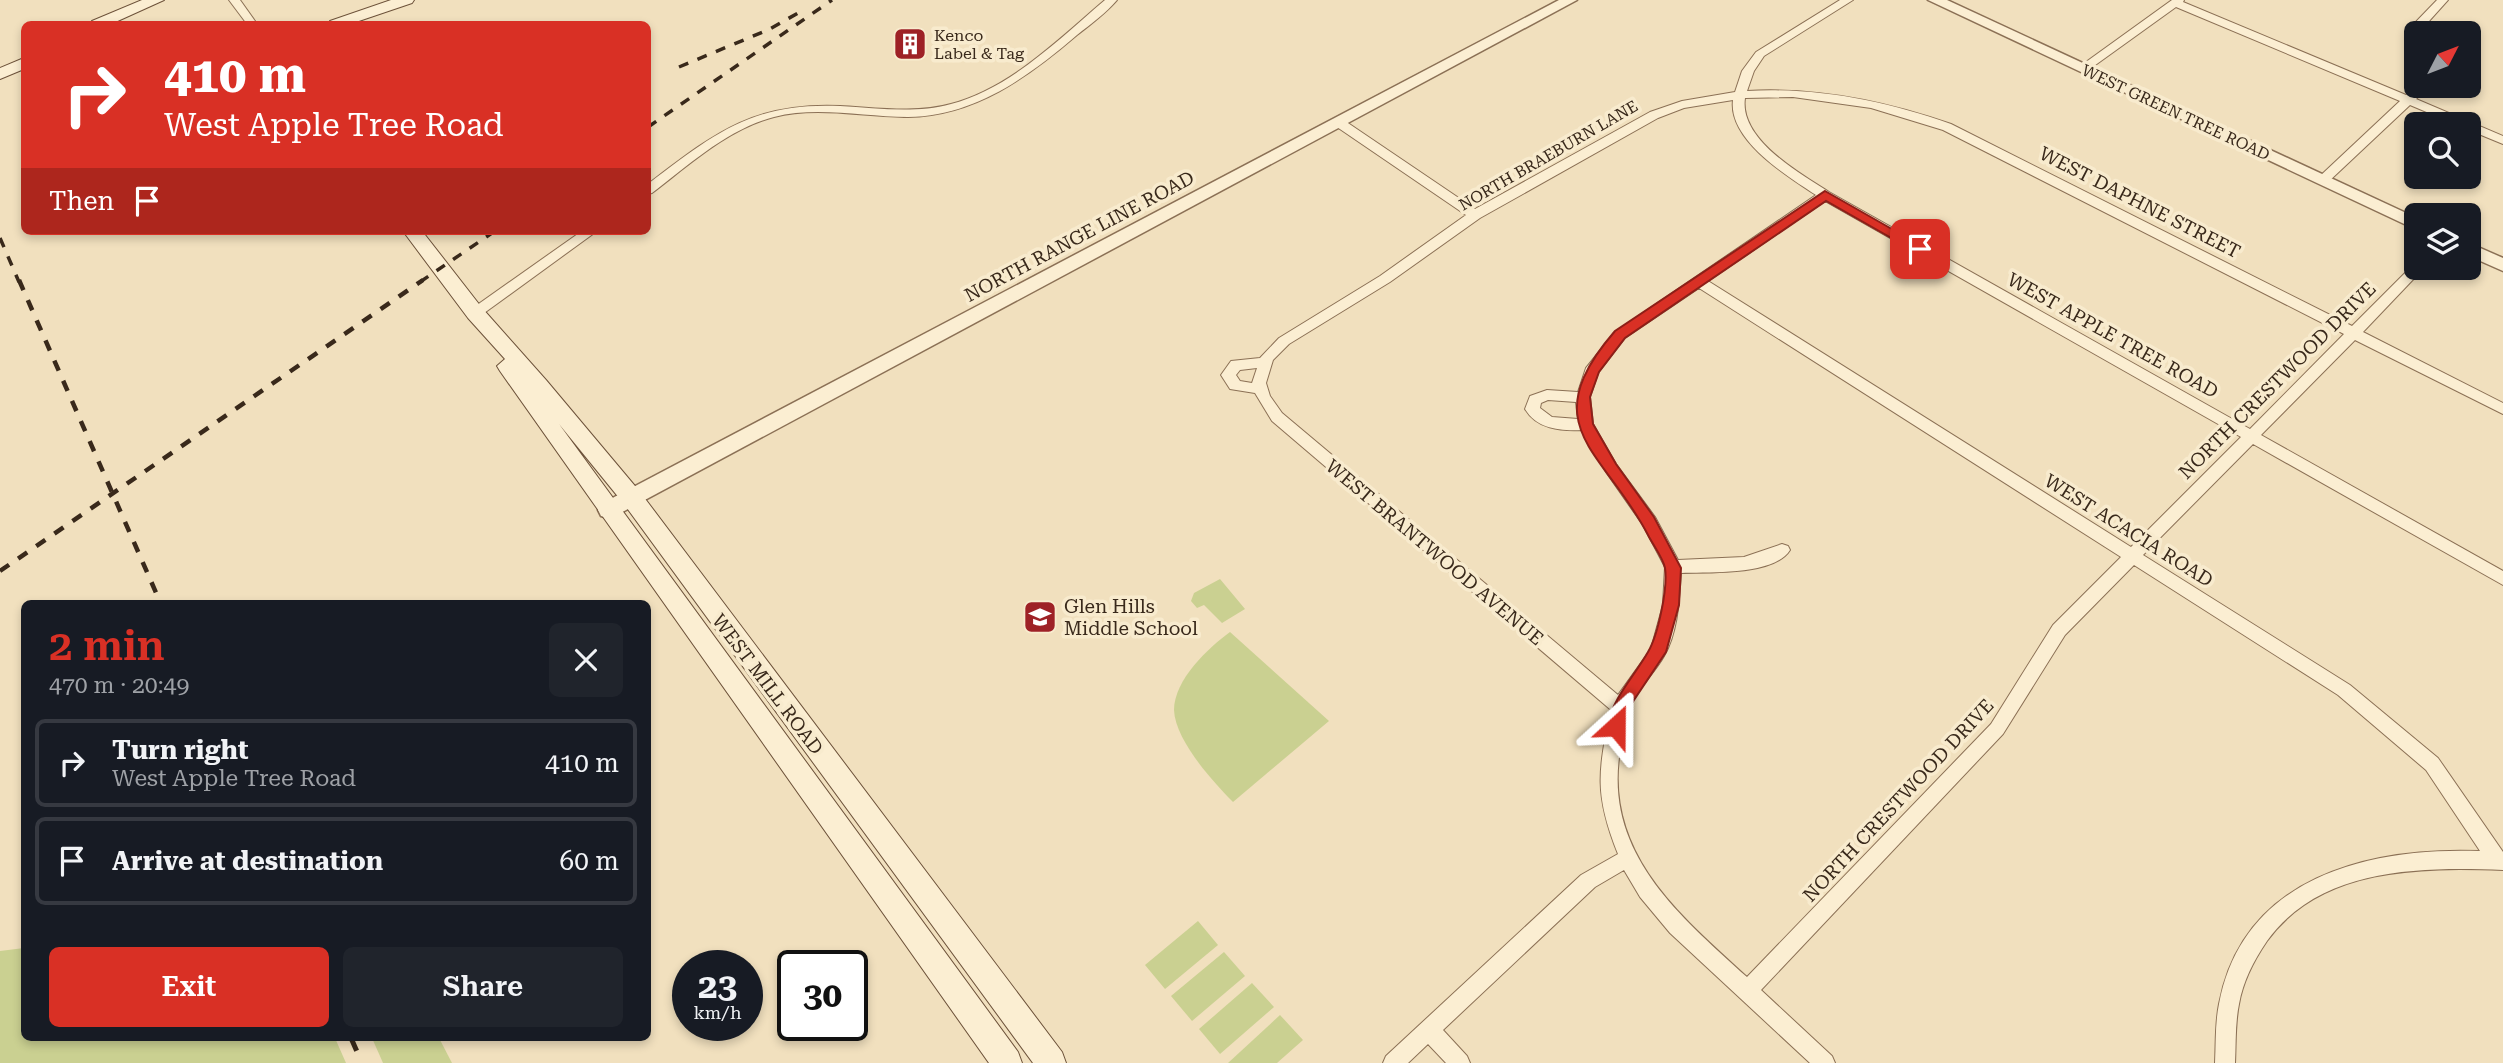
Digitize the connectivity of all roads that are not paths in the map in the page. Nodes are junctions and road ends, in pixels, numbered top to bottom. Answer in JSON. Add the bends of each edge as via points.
{"nodes":[{"id":1,"x":233,"y":0,"type":"edge"},
{"id":2,"x":406,"y":0,"type":"edge"},
{"id":3,"x":1112,"y":0,"type":"edge"},
{"id":4,"x":1570,"y":0,"type":"edge"},
{"id":5,"x":1848,"y":0,"type":"edge"},
{"id":6,"x":1935,"y":0,"type":"edge"},
{"id":7,"x":2443,"y":0,"type":"edge"},
{"id":8,"x":166,"y":1,"type":"edge"},
{"id":9,"x":2178,"y":1,"type":"edge"},
{"id":10,"x":107,"y":21,"type":"edge"},
{"id":11,"x":123,"y":21,"type":"edge"},
{"id":12,"x":250,"y":21,"type":"edge"},
{"id":13,"x":345,"y":21,"type":"edge"},
{"id":14,"x":2423,"y":21,"type":"edge"},
{"id":15,"x":21,"y":56,"type":"edge"},
{"id":16,"x":21,"y":64,"type":"edge"},
{"id":17,"x":0,"y":66,"type":"edge"},
{"id":18,"x":2083,"y":69,"type":"junction"},
{"id":19,"x":0,"y":74,"type":"edge"},
{"id":20,"x":1740,"y":95,"type":"junction"},
{"id":21,"x":2412,"y":98,"type":"edge"},
{"id":22,"x":2409,"y":101,"type":"junction"},
{"id":23,"x":2436,"y":112,"type":"edge"},
{"id":24,"x":1338,"y":122,"type":"junction"},
{"id":25,"x":2481,"y":131,"type":"edge"},
{"id":26,"x":2503,"y":140,"type":"edge"},
{"id":27,"x":2323,"y":180,"type":"junction"},
{"id":28,"x":651,"y":188,"type":"edge"},
{"id":29,"x":1825,"y":195,"type":"junction"},
{"id":30,"x":1475,"y":215,"type":"junction"},
{"id":31,"x":2404,"y":219,"type":"edge"},
{"id":32,"x":415,"y":235,"type":"edge"},
{"id":33,"x":585,"y":235,"type":"edge"},
{"id":34,"x":2481,"y":255,"type":"edge"},
{"id":35,"x":2503,"y":265,"type":"edge"},
{"id":36,"x":2406,"y":280,"type":"edge"},
{"id":37,"x":1698,"y":281,"type":"junction"},
{"id":38,"x":475,"y":313,"type":"junction"},
{"id":39,"x":2353,"y":333,"type":"junction"},
{"id":40,"x":1265,"y":362,"type":"junction"},
{"id":41,"x":1259,"y":389,"type":"junction"},
{"id":42,"x":1583,"y":397,"type":"junction"},
{"id":43,"x":2503,"y":409,"type":"edge"},
{"id":44,"x":1586,"y":424,"type":"junction"},
{"id":45,"x":2252,"y":436,"type":"junction"},
{"id":46,"x":632,"y":498,"type":"junction"},
{"id":47,"x":608,"y":510,"type":"junction"},
{"id":48,"x":1783,"y":550,"type":"dead end"},
{"id":49,"x":2130,"y":556,"type":"junction"},
{"id":50,"x":1673,"y":568,"type":"junction"},
{"id":51,"x":2503,"y":579,"type":"edge"},
{"id":52,"x":1620,"y":707,"type":"junction"},
{"id":53,"x":1628,"y":858,"type":"junction"},
{"id":54,"x":2499,"y":861,"type":"edge"},
{"id":55,"x":1747,"y":990,"type":"junction"},
{"id":56,"x":1429,"y":1030,"type":"junction"},
{"id":57,"x":1007,"y":1063,"type":"edge"},
{"id":58,"x":1051,"y":1063,"type":"edge"},
{"id":59,"x":1392,"y":1063,"type":"edge"},
{"id":60,"x":1460,"y":1063,"type":"edge"},
{"id":61,"x":1825,"y":1063,"type":"edge"},
{"id":62,"x":2225,"y":1063,"type":"edge"}],
"edges":[{"from":1,"to":12,"type":"street"},
{"from":2,"to":13,"type":"main road"},
{"from":3,"to":28,"type":"street","via":[[1004,86],[982,97],[926,113],[775,113],[723,136]]},
{"from":4,"to":24,"type":"street","name":"NORTH RANGE LINE ROAD"},
{"from":5,"to":20,"type":"street","via":[[1760,54]]},
{"from":6,"to":18,"type":"street","name":"WEST GREEN TREE ROAD"},
{"from":7,"to":14,"type":"street"},
{"from":8,"to":10,"type":"main road"},
{"from":8,"to":11,"type":"main road"},
{"from":9,"to":18,"type":"street"},
{"from":9,"to":22,"type":"street"},
{"from":15,"to":17,"type":"main road"},
{"from":16,"to":19,"type":"main road"},
{"from":18,"to":27,"type":"street","name":"WEST GREEN TREE ROAD"},
{"from":20,"to":29,"type":"street","name":"WEST APPLE TREE ROAD","via":[[1742,121],[1762,148]]},
{"from":20,"to":30,"type":"street","name":"NORTH BRAEBURN LANE","via":[[1654,115]]},
{"from":20,"to":39,"type":"street","name":"WEST DAPHNE STREET","via":[[1842,99],[1947,127]]},
{"from":21,"to":22,"type":"street"},
{"from":22,"to":23,"type":"street"},
{"from":22,"to":27,"type":"street"},
{"from":24,"to":30,"type":"street"},
{"from":24,"to":46,"type":"street","name":"NORTH RANGE LINE ROAD"},
{"from":25,"to":26,"type":"street"},
{"from":27,"to":31,"type":"street","name":"WEST GREEN TREE ROAD"},
{"from":29,"to":37,"type":"street"},
{"from":29,"to":45,"type":"street","name":"WEST APPLE TREE ROAD"},
{"from":30,"to":40,"type":"street","name":"NORTH BRAEBURN LANE","via":[[1385,279],[1284,341]]},
{"from":32,"to":38,"type":"main road","name":"WEST MILL ROAD"},
{"from":33,"to":38,"type":"street"},
{"from":34,"to":35,"type":"street"},
{"from":36,"to":39,"type":"street","name":"NORTH CRESTWOOD DRIVE"},
{"from":37,"to":42,"type":"street","via":[[1609,345],[1591,372]]},
{"from":37,"to":49,"type":"street","name":"WEST ACACIA ROAD"},
{"from":38,"to":46,"type":"main road","name":"WEST MILL ROAD"},
{"from":38,"to":47,"type":"main road","name":"WEST MILL ROAD","via":[[522,389]]},
{"from":39,"to":43,"type":"street","name":"WEST DAPHNE STREET"},
{"from":39,"to":45,"type":"street","name":"NORTH CRESTWOOD DRIVE"},
{"from":40,"to":41,"type":"street"},
{"from":40,"to":41,"type":"street","via":[[1236,365],[1228,375],[1235,385]]},
{"from":41,"to":52,"type":"street","name":"WEST BRANTWOOD AVENUE","via":[[1287,427]]},
{"from":42,"to":44,"type":"street"},
{"from":42,"to":44,"type":"street","via":[[1547,396],[1535,400],[1532,409],[1550,422]]},
{"from":44,"to":50,"type":"street","via":[[1649,521]]},
{"from":45,"to":49,"type":"street","name":"NORTH CRESTWOOD DRIVE"},
{"from":45,"to":51,"type":"street","name":"WEST APPLE TREE ROAD"},
{"from":46,"to":47,"type":"street","name":"NORTH RANGE LINE ROAD"},
{"from":46,"to":58,"type":"main road","name":"WEST MILL ROAD"},
{"from":47,"to":57,"type":"main road","name":"WEST MILL ROAD"},
{"from":48,"to":50,"type":"street","via":[[1755,563]]},
{"from":49,"to":54,"type":"street","name":"WEST ACACIA ROAD","via":[[2344,690],[2432,764]]},
{"from":49,"to":55,"type":"street","name":"NORTH CRESTWOOD DRIVE","via":[[2059,630],[1997,729]]},
{"from":50,"to":52,"type":"street","via":[[1671,605],[1658,652]]},
{"from":52,"to":53,"type":"street","via":[[1608,769],[1609,796]]},
{"from":53,"to":55,"type":"street","via":[[1647,891],[1677,926]]},
{"from":53,"to":56,"type":"street","via":[[1588,881]]},
{"from":54,"to":62,"type":"street","via":[[2380,864],[2314,886],[2287,904],[2253,944],[2234,980],[2226,1013]]},
{"from":55,"to":61,"type":"street"},
{"from":56,"to":59,"type":"street"},
{"from":56,"to":60,"type":"street"}]}
